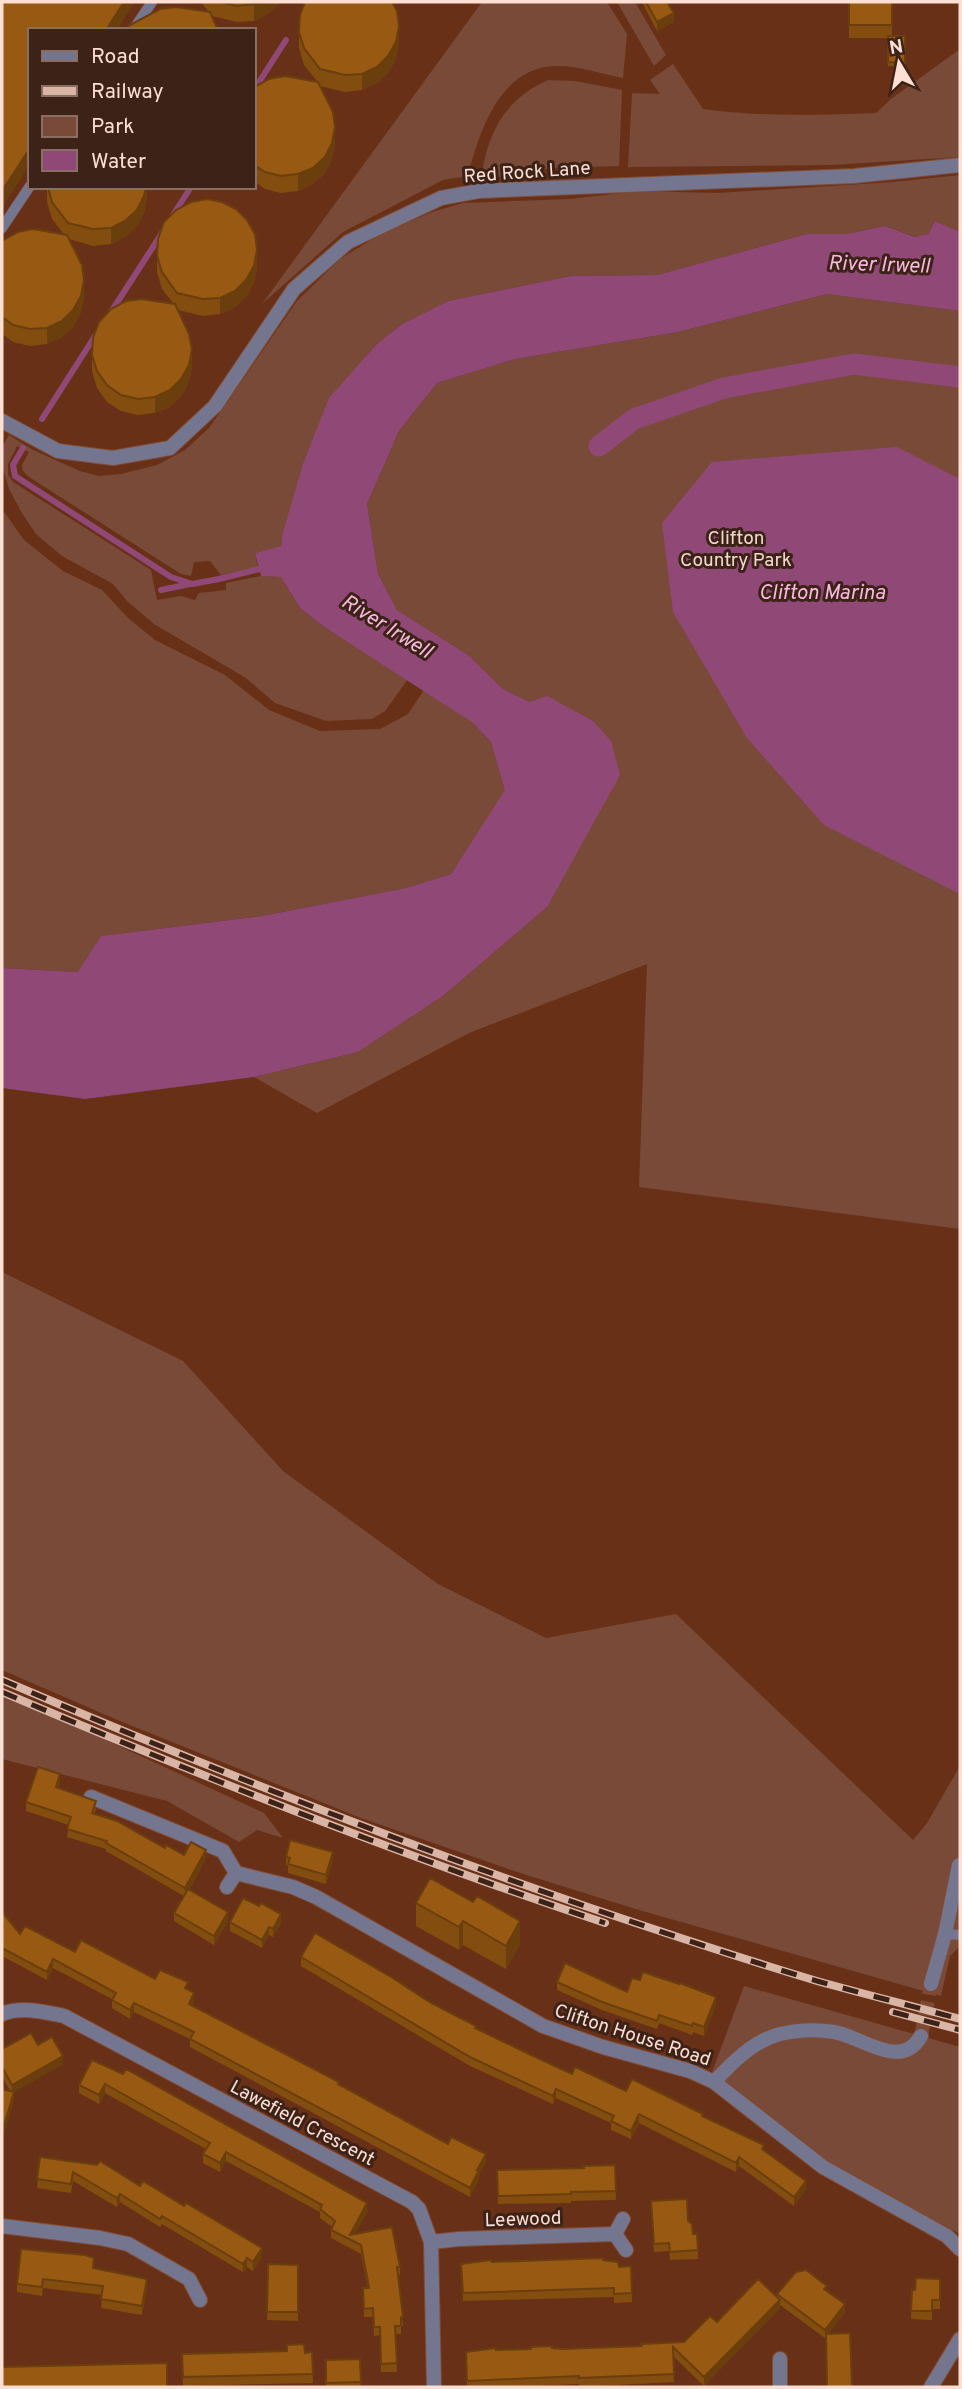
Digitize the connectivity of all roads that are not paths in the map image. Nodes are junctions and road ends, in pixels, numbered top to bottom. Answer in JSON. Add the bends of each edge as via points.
{"nodes":[{"id":1,"x":152,"y":2,"type":"edge"},
{"id":2,"x":134,"y":28,"type":"edge"},
{"id":3,"x":960,"y":165,"type":"edge"},
{"id":4,"x":28,"y":189,"type":"edge"},
{"id":5,"x":2,"y":228,"type":"edge"},
{"id":6,"x":2,"y":421,"type":"edge"},
{"id":7,"x":91,"y":1797,"type":"edge"},
{"id":8,"x":959,"y":1865,"type":"edge"},
{"id":9,"x":236,"y":1873,"type":"junction"},
{"id":10,"x":227,"y":1887,"type":"dead end"},
{"id":11,"x":953,"y":1935,"type":"edge"},
{"id":12,"x":931,"y":1984,"type":"tunnel mouth"},
{"id":13,"x":2,"y":2014,"type":"edge"},
{"id":14,"x":921,"y":2036,"type":"dead end"},
{"id":15,"x":715,"y":2082,"type":"junction"},
{"id":16,"x":623,"y":2219,"type":"dead end"},
{"id":17,"x":2,"y":2226,"type":"edge"},
{"id":18,"x":615,"y":2234,"type":"junction"},
{"id":19,"x":432,"y":2242,"type":"junction"},
{"id":20,"x":960,"y":2249,"type":"edge"},
{"id":21,"x":626,"y":2250,"type":"dead end"},
{"id":22,"x":200,"y":2300,"type":"dead end"},
{"id":23,"x":960,"y":2339,"type":"edge"},
{"id":24,"x":780,"y":2359,"type":"dead end"},
{"id":25,"x":434,"y":2387,"type":"edge"},
{"id":26,"x":780,"y":2387,"type":"edge"},
{"id":27,"x":931,"y":2387,"type":"edge"}],
"edges":[{"from":1,"to":2,"type":"lane"},
{"from":3,"to":6,"type":"street","name":"Red Rock Lane","via":[[854,176],[479,191],[441,198],[348,242],[294,289],[215,406],[170,448],[113,458],[58,451]]},
{"from":4,"to":5,"type":"lane"},
{"from":7,"to":9,"type":"street","via":[[223,1851]]},
{"from":8,"to":11,"type":"street"},
{"from":9,"to":10,"type":"street"},
{"from":9,"to":15,"type":"street","name":"Clifton House Road","via":[[316,1897],[543,2026]]},
{"from":11,"to":12,"type":"street"},
{"from":13,"to":19,"type":"street","name":"Lawefield Crescent","via":[[12,2010],[64,2016],[412,2202]]},
{"from":14,"to":15,"type":"street","via":[[916,2045],[893,2053],[832,2031],[778,2035],[753,2046]]},
{"from":15,"to":20,"type":"street","name":"Clifton House Road","via":[[823,2167],[947,2236]]},
{"from":16,"to":18,"type":"street"},
{"from":17,"to":22,"type":"street","via":[[128,2244],[189,2279]]},
{"from":18,"to":19,"type":"street","name":"Leewood"},
{"from":18,"to":21,"type":"street"},
{"from":19,"to":25,"type":"street","name":"Lawefield Crescent"},
{"from":23,"to":27,"type":"street"},
{"from":24,"to":26,"type":"street"}]}
